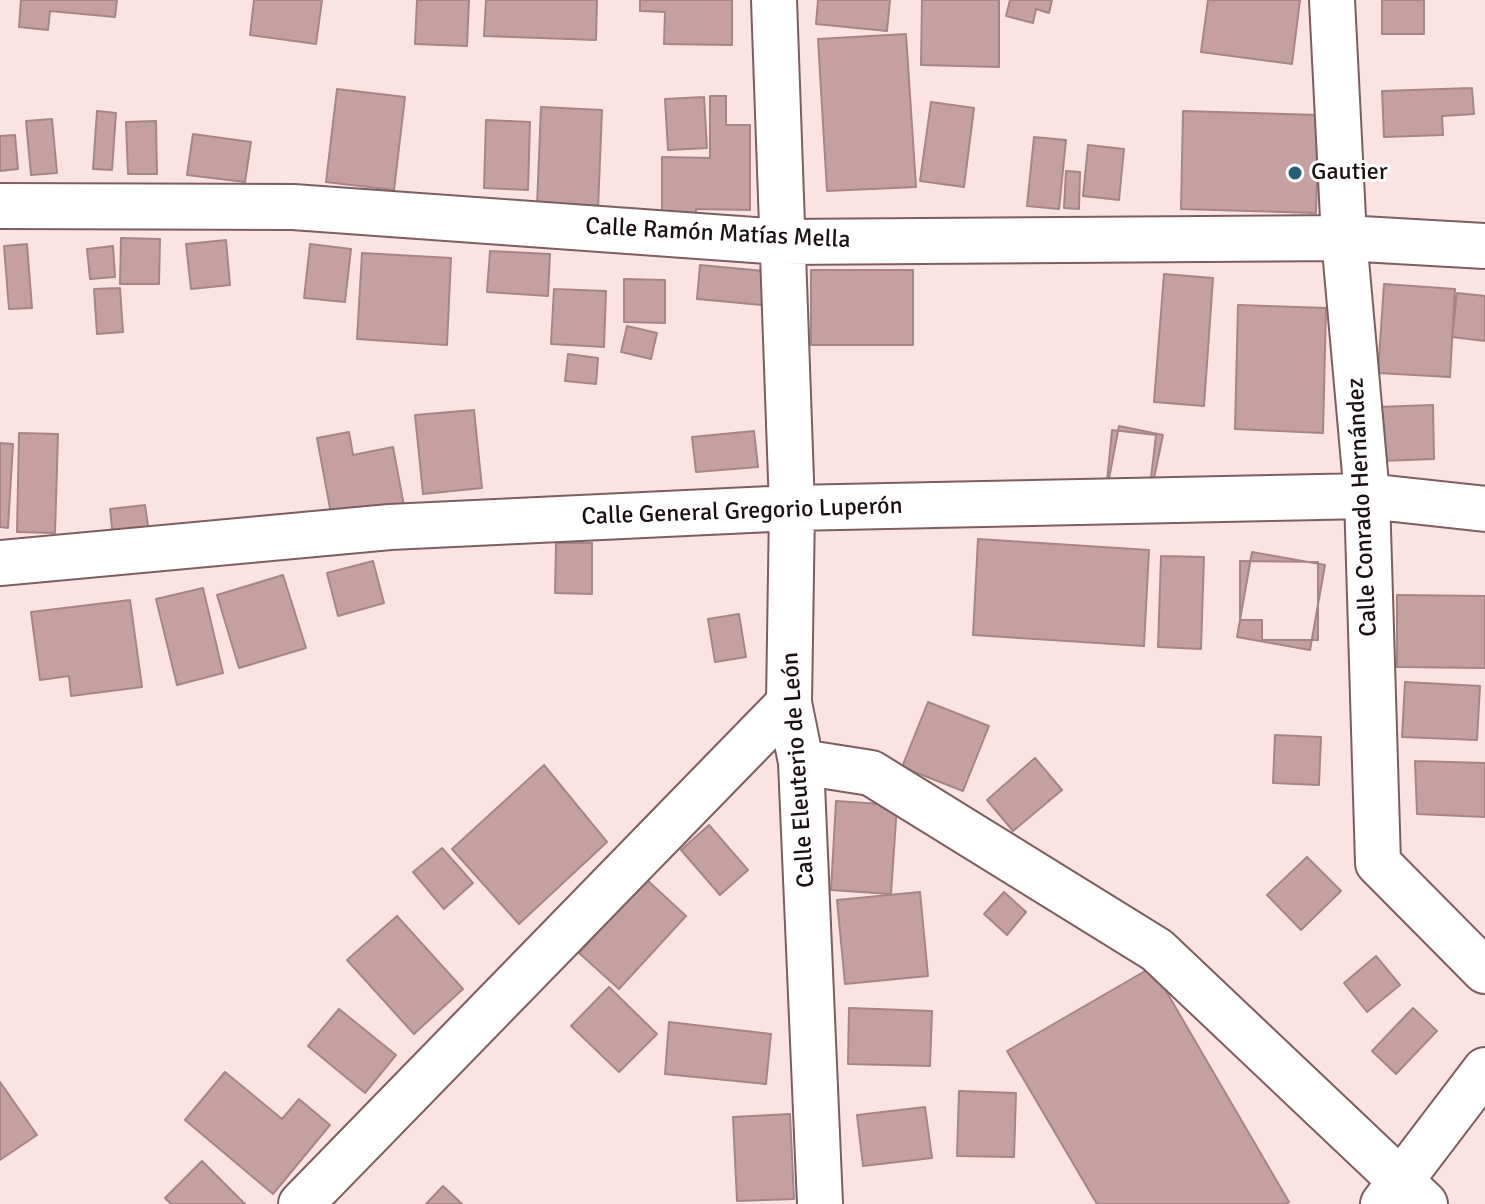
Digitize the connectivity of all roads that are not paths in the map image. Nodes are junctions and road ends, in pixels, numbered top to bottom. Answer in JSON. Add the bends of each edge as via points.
{"nodes":[{"id":1,"x":774,"y":0,"type":"edge"},
{"id":2,"x":1332,"y":0,"type":"edge"},
{"id":3,"x":0,"y":206,"type":"edge"},
{"id":4,"x":1344,"y":238,"type":"junction"},
{"id":5,"x":782,"y":242,"type":"junction"},
{"id":6,"x":1485,"y":246,"type":"edge"},
{"id":7,"x":1367,"y":496,"type":"junction"},
{"id":8,"x":792,"y":508,"type":"junction"},
{"id":9,"x":1485,"y":509,"type":"edge"},
{"id":10,"x":0,"y":563,"type":"edge"},
{"id":11,"x":789,"y":703,"type":"junction"},
{"id":12,"x":801,"y":762,"type":"junction"},
{"id":13,"x":1485,"y":971,"type":"edge"},
{"id":14,"x":1485,"y":1070,"type":"edge"},
{"id":15,"x":1404,"y":1197,"type":"edge"},
{"id":16,"x":301,"y":1204,"type":"edge"},
{"id":17,"x":820,"y":1204,"type":"edge"}],
"edges":[{"from":1,"to":5,"type":"street","name":"Calle Eleuterio de León"},
{"from":2,"to":4,"type":"street","name":"Calle Conrado Hernández"},
{"from":3,"to":5,"type":"street","name":"Calle Ramón Matías Mella","via":[[293,207]]},
{"from":4,"to":5,"type":"street","name":"Calle Ramón Matías Mella"},
{"from":4,"to":6,"type":"street","name":"Calle Ramón Matías Mella"},
{"from":4,"to":7,"type":"street","name":"Calle Conrado Hernández"},
{"from":5,"to":8,"type":"street","name":"Calle Eleuterio de León"},
{"from":7,"to":8,"type":"street","name":"Calle General Gregorio Luperón"},
{"from":7,"to":9,"type":"street","name":"Calle General Gregorio Luperón"},
{"from":7,"to":13,"type":"street","name":"Calle Conrado Hernández","via":[[1378,863]]},
{"from":8,"to":10,"type":"street","name":"Calle General Gregorio Luperón","via":[[390,527]]},
{"from":8,"to":11,"type":"street","name":"Calle Eleuterio de León"},
{"from":11,"to":12,"type":"street","name":"Calle Eleuterio de León"},
{"from":11,"to":16,"type":"street"},
{"from":12,"to":15,"type":"street","via":[[871,773],[1157,950]]},
{"from":12,"to":17,"type":"street","name":"Calle Eleuterio de León"},
{"from":14,"to":15,"type":"street"}]}
